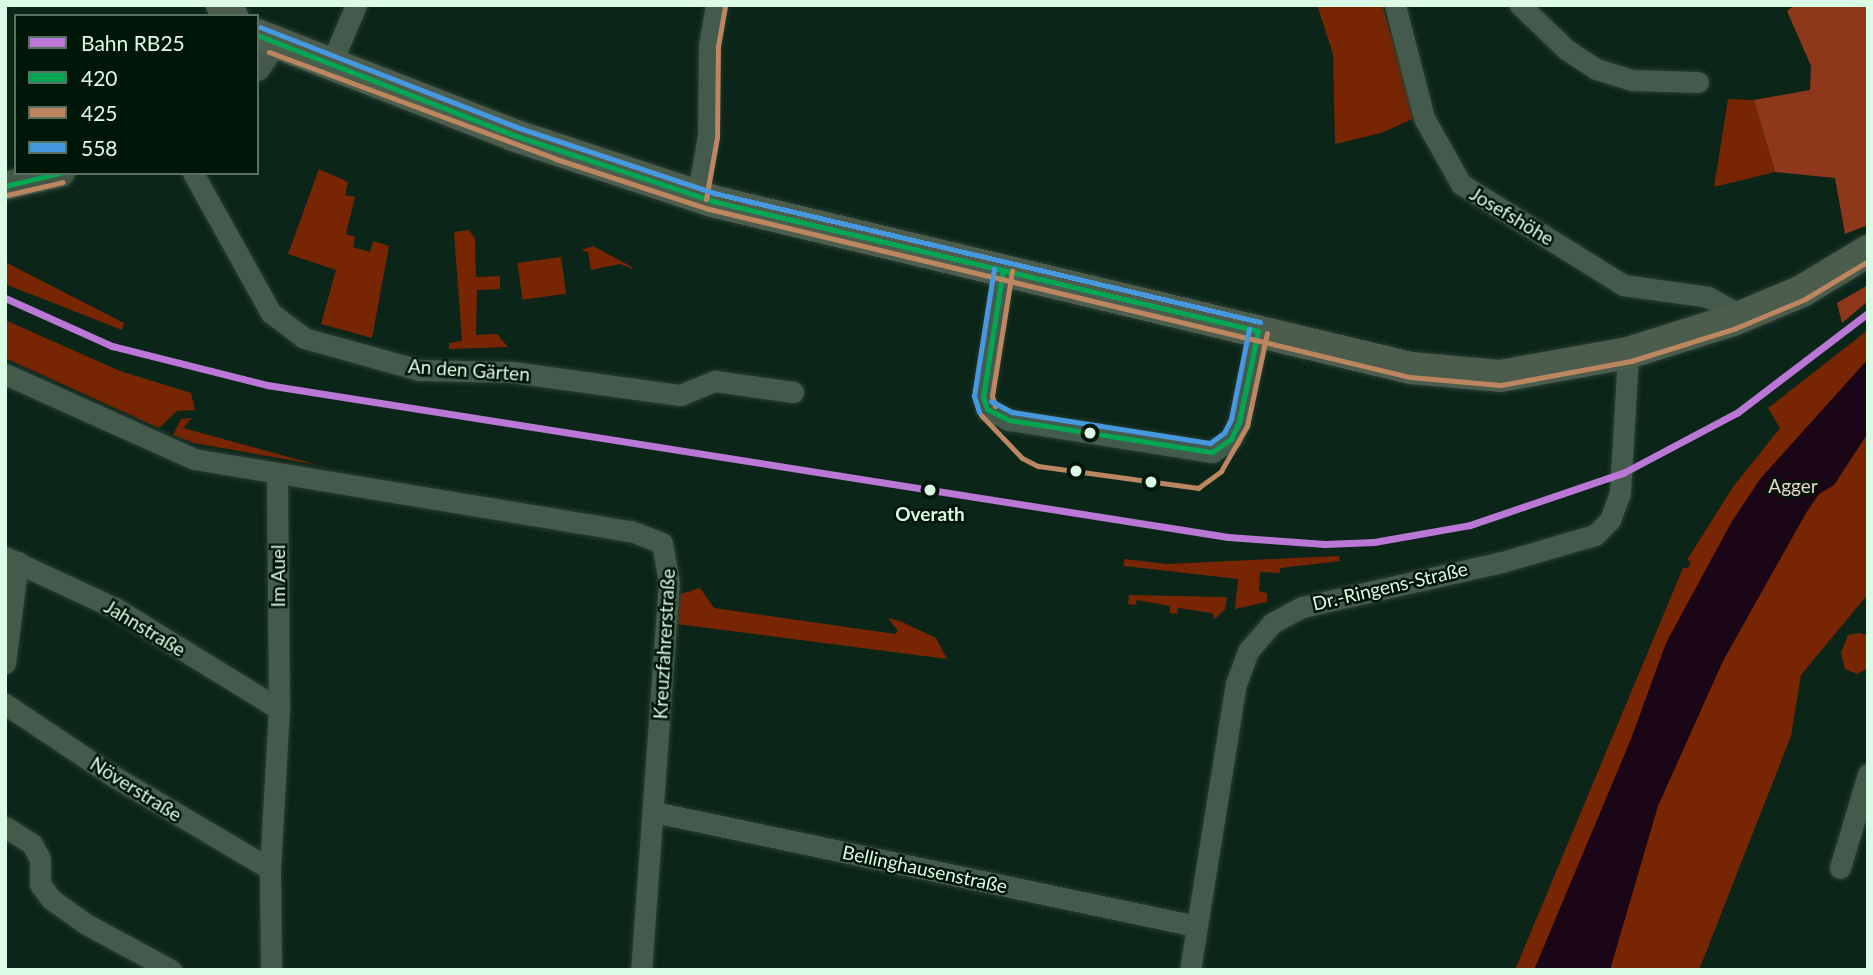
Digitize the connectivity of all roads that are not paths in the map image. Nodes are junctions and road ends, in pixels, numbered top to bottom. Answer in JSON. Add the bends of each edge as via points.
{"nodes":[{"id":1,"x":356,"y":5,"type":"edge"},
{"id":2,"x":716,"y":5,"type":"edge"},
{"id":3,"x":1395,"y":5,"type":"edge"},
{"id":4,"x":1520,"y":5,"type":"edge"},
{"id":5,"x":262,"y":48,"type":"edge"},
{"id":6,"x":337,"y":50,"type":"dead end"},
{"id":7,"x":1698,"y":82,"type":"dead end"},
{"id":8,"x":52,"y":175,"type":"edge"},
{"id":9,"x":194,"y":175,"type":"edge"},
{"id":10,"x":5,"y":186,"type":"edge"},
{"id":11,"x":697,"y":197,"type":"junction"},
{"id":12,"x":1868,"y":251,"type":"edge"},
{"id":13,"x":1003,"y":270,"type":"junction"},
{"id":14,"x":1733,"y":320,"type":"junction"},
{"id":15,"x":1258,"y":331,"type":"junction"},
{"id":16,"x":1628,"y":353,"type":"junction"},
{"id":17,"x":5,"y":374,"type":"edge"},
{"id":18,"x":793,"y":392,"type":"dead end"},
{"id":19,"x":278,"y":473,"type":"junction"},
{"id":20,"x":12,"y":560,"type":"edge"},
{"id":21,"x":5,"y":663,"type":"edge"},
{"id":22,"x":5,"y":704,"type":"edge"},
{"id":23,"x":279,"y":709,"type":"junction"},
{"id":24,"x":1868,"y":774,"type":"edge"},
{"id":25,"x":654,"y":812,"type":"junction"},
{"id":26,"x":5,"y":827,"type":"edge"},
{"id":27,"x":1840,"y":868,"type":"dead end"},
{"id":28,"x":270,"y":869,"type":"junction"},
{"id":29,"x":1196,"y":926,"type":"junction"},
{"id":30,"x":171,"y":970,"type":"edge"},
{"id":31,"x":271,"y":970,"type":"edge"},
{"id":32,"x":642,"y":970,"type":"edge"},
{"id":33,"x":1190,"y":970,"type":"edge"}],
"edges":[{"from":1,"to":6,"type":"street"},
{"from":2,"to":11,"type":"street","via":[[709,45],[708,136]]},
{"from":3,"to":14,"type":"street","name":"Josefshöhe","via":[[1423,115],[1461,184],[1623,285],[1708,297],[1728,308]]},
{"from":4,"to":7,"type":"street","via":[[1567,50],[1595,69],[1632,80]]},
{"from":5,"to":11,"type":"main road"},
{"from":8,"to":10,"type":"street"},
{"from":9,"to":18,"type":"street","name":"An den Gärten","via":[[271,313],[304,338],[419,370],[512,372],[680,395],[715,382]]},
{"from":11,"to":13,"type":"main road"},
{"from":12,"to":14,"type":"main road","via":[[1802,291]]},
{"from":13,"to":15,"type":"main road"},
{"from":13,"to":15,"type":"street","via":[[983,397],[987,409],[1009,419],[1213,452],[1231,439],[1239,422]]},
{"from":14,"to":16,"type":"main road"},
{"from":15,"to":16,"type":"main road","via":[[1411,368],[1500,376]]},
{"from":16,"to":29,"type":"street","name":"Dr.-Ringens-Straße","via":[[1620,493],[1610,520],[1595,535],[1502,562],[1323,600],[1291,611],[1262,632],[1248,651],[1236,684]]},
{"from":17,"to":19,"type":"street","via":[[194,459]]},
{"from":19,"to":23,"type":"street","name":"Im Auel"},
{"from":19,"to":25,"type":"street","name":"Kreuzfahrerstraße","via":[[631,531],[662,543],[669,564]]},
{"from":20,"to":21,"type":"street"},
{"from":20,"to":23,"type":"street","name":"Jahnstraße","via":[[115,608]]},
{"from":22,"to":28,"type":"street","name":"Növerstraße","via":[[113,776]]},
{"from":23,"to":28,"type":"street","name":"Im Auel"},
{"from":24,"to":27,"type":"street"},
{"from":25,"to":29,"type":"street","name":"Bellinghausenstraße"},
{"from":25,"to":32,"type":"street","name":"Kreuzfahrerstraße"},
{"from":26,"to":30,"type":"street","via":[[32,844],[40,859],[40,884],[51,899],[86,924]]},
{"from":28,"to":31,"type":"street","name":"Im Auel"},
{"from":29,"to":33,"type":"street","name":"Dr.-Ringens-Straße"}]}
